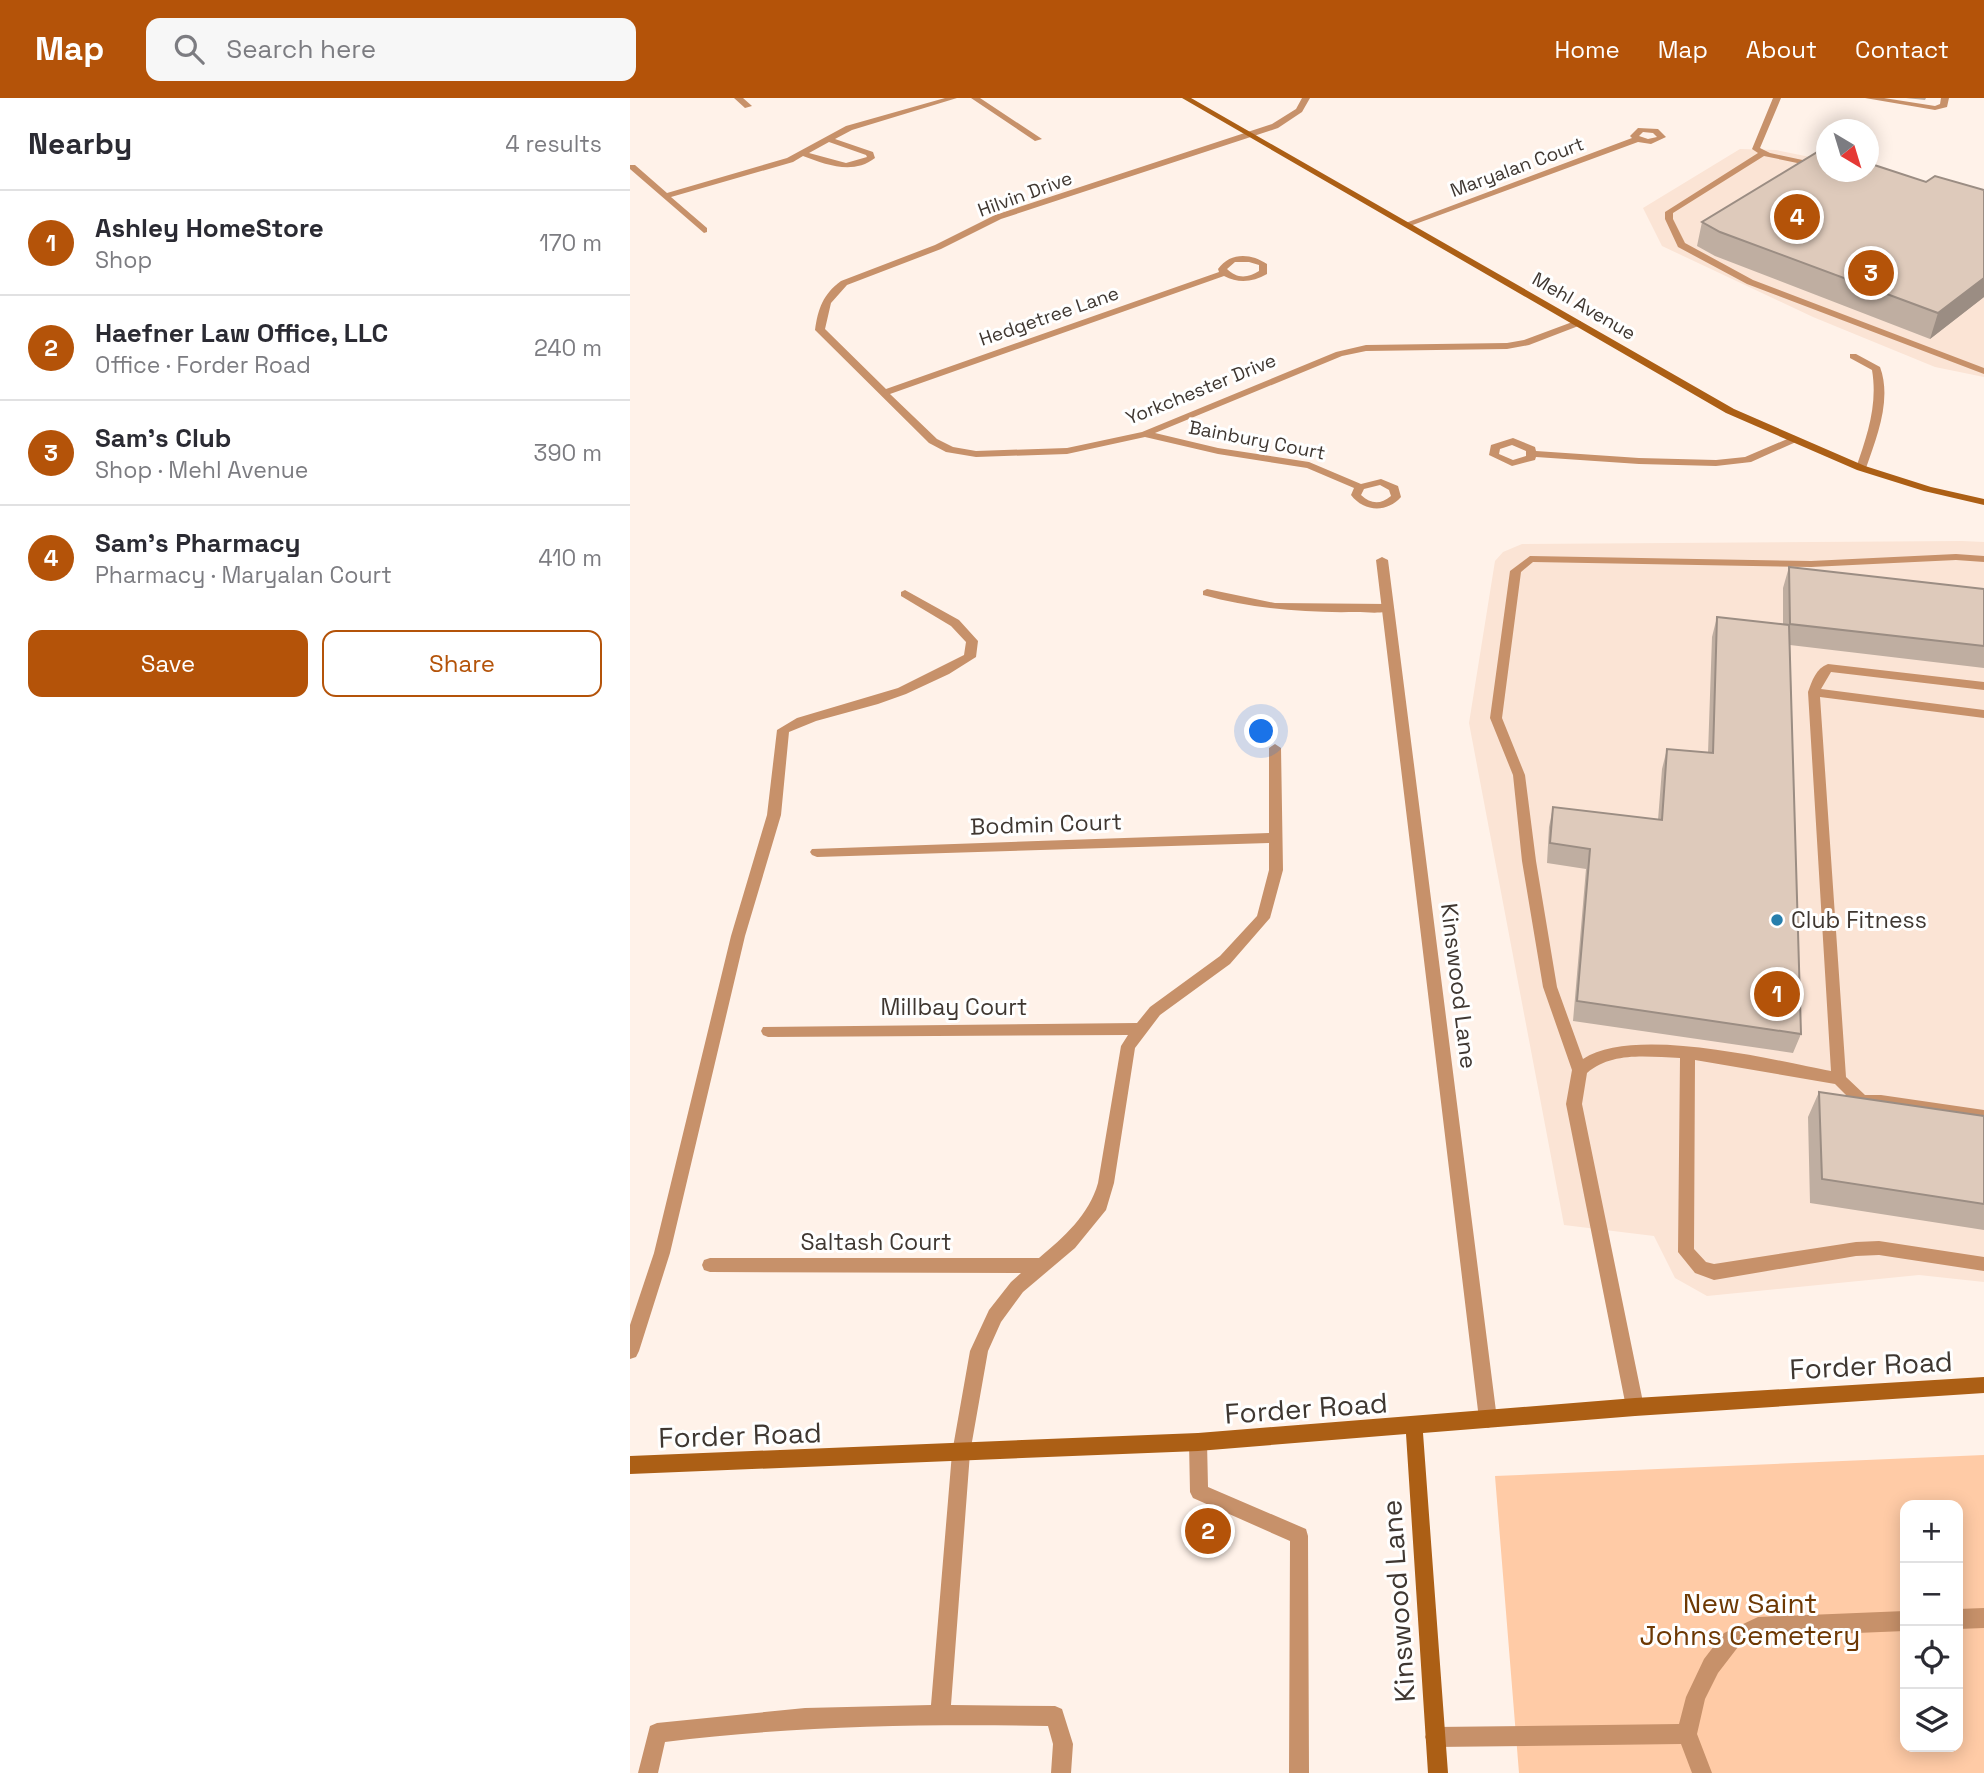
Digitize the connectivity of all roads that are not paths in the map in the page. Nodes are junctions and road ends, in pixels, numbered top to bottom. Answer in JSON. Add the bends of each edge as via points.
{"nodes":[{"id":1,"x":738,"y":98,"type":"edge"},
{"id":2,"x":953,"y":98,"type":"edge"},
{"id":3,"x":975,"y":98,"type":"edge"},
{"id":4,"x":1186,"y":98,"type":"edge"},
{"id":5,"x":1306,"y":98,"type":"edge"},
{"id":6,"x":1777,"y":98,"type":"edge"},
{"id":7,"x":1869,"y":98,"type":"edge"},
{"id":8,"x":1945,"y":98,"type":"edge"},
{"id":9,"x":748,"y":106,"type":"dead end"},
{"id":10,"x":1249,"y":135,"type":"junction"},
{"id":11,"x":1038,"y":139,"type":"dead end"},
{"id":12,"x":1638,"y":139,"type":"dead end"},
{"id":13,"x":831,"y":140,"type":"junction"},
{"id":14,"x":1763,"y":153,"type":"junction"},
{"id":15,"x":804,"y":155,"type":"junction"},
{"id":16,"x":1816,"y":165,"type":"edge"},
{"id":17,"x":632,"y":167,"type":"dead end"},
{"id":18,"x":665,"y":196,"type":"junction"},
{"id":19,"x":1407,"y":225,"type":"junction"},
{"id":20,"x":704,"y":230,"type":"dead end"},
{"id":21,"x":1224,"y":273,"type":"dead end"},
{"id":22,"x":823,"y":304,"type":"joint"},
{"id":23,"x":1577,"y":323,"type":"junction"},
{"id":24,"x":1853,"y":356,"type":"dead end"},
{"id":25,"x":1984,"y":371,"type":"edge"},
{"id":26,"x":886,"y":392,"type":"junction"},
{"id":27,"x":1145,"y":433,"type":"junction"},
{"id":28,"x":1792,"y":439,"type":"junction"},
{"id":29,"x":1533,"y":454,"type":"dead end"},
{"id":30,"x":1861,"y":468,"type":"junction"},
{"id":31,"x":1360,"y":487,"type":"dead end"},
{"id":32,"x":1984,"y":502,"type":"edge"},
{"id":33,"x":1984,"y":559,"type":"edge"},
{"id":34,"x":1382,"y":561,"type":"dead end"},
{"id":35,"x":1207,"y":593,"type":"dead end"},
{"id":36,"x":905,"y":594,"type":"dead end"},
{"id":37,"x":1388,"y":608,"type":"junction"},
{"id":38,"x":1984,"y":686,"type":"edge"},
{"id":39,"x":1814,"y":692,"type":"junction"},
{"id":40,"x":1984,"y":714,"type":"edge"},
{"id":41,"x":1275,"y":748,"type":"dead end"},
{"id":42,"x":1276,"y":838,"type":"junction"},
{"id":43,"x":817,"y":852,"type":"dead end"},
{"id":44,"x":1140,"y":1029,"type":"junction"},
{"id":45,"x":768,"y":1031,"type":"dead end"},
{"id":46,"x":1688,"y":1053,"type":"junction"},
{"id":47,"x":1580,"y":1070,"type":"junction"},
{"id":48,"x":1839,"y":1079,"type":"junction"},
{"id":49,"x":1984,"y":1116,"type":"edge"},
{"id":50,"x":1984,"y":1264,"type":"edge"},
{"id":51,"x":710,"y":1265,"type":"dead end"},
{"id":52,"x":1042,"y":1266,"type":"junction"},
{"id":53,"x":630,"y":1351,"type":"edge"},
{"id":54,"x":1984,"y":1385,"type":"edge"},
{"id":55,"x":1635,"y":1407,"type":"junction"},
{"id":56,"x":1488,"y":1419,"type":"junction"},
{"id":57,"x":1414,"y":1426,"type":"junction"},
{"id":58,"x":1198,"y":1443,"type":"junction"},
{"id":59,"x":961,"y":1453,"type":"junction"},
{"id":60,"x":630,"y":1465,"type":"edge"},
{"id":61,"x":1984,"y":1618,"type":"edge"},
{"id":62,"x":1963,"y":1619,"type":"edge"},
{"id":63,"x":1900,"y":1621,"type":"edge"},
{"id":64,"x":940,"y":1713,"type":"junction"},
{"id":65,"x":1687,"y":1734,"type":"junction"},
{"id":66,"x":1435,"y":1738,"type":"junction"},
{"id":67,"x":648,"y":1773,"type":"edge"},
{"id":68,"x":1061,"y":1773,"type":"edge"},
{"id":69,"x":1299,"y":1773,"type":"edge"},
{"id":70,"x":1438,"y":1773,"type":"edge"},
{"id":71,"x":1702,"y":1773,"type":"edge"}],
"edges":[{"from":1,"to":9,"type":"street"},
{"from":2,"to":13,"type":"street","via":[[861,124]]},
{"from":3,"to":11,"type":"street"},
{"from":4,"to":10,"type":"street","name":"Mehl Avenue"},
{"from":5,"to":10,"type":"street","name":"Hilvin Drive","via":[[1288,119]]},
{"from":6,"to":14,"type":"street","via":[[1756,149]]},
{"from":7,"to":8,"type":"street","via":[[1940,108]]},
{"from":10,"to":19,"type":"street","name":"Mehl Avenue"},
{"from":10,"to":22,"type":"street","name":"Hilvin Drive","via":[[999,217],[938,247],[844,283]]},
{"from":12,"to":19,"type":"street","name":"Maryalan Court"},
{"from":13,"to":15,"type":"street"},
{"from":13,"to":15,"type":"street","via":[[864,150],[871,158],[862,164],[839,166]]},
{"from":14,"to":16,"type":"street"},
{"from":14,"to":25,"type":"street","via":[[1670,212],[1681,245],[1750,282]]},
{"from":15,"to":18,"type":"street"},
{"from":17,"to":18,"type":"street"},
{"from":18,"to":20,"type":"street"},
{"from":19,"to":23,"type":"street","name":"Mehl Avenue"},
{"from":21,"to":26,"type":"street","name":"Hedgetree Lane"},
{"from":22,"to":26,"type":"street","name":"Yorkchester Drive","via":[[820,330]]},
{"from":23,"to":27,"type":"street","name":"Yorkchester Drive","via":[[1507,346],[1366,348],[1339,354]]},
{"from":23,"to":28,"type":"street","name":"Mehl Avenue","via":[[1730,411]]},
{"from":24,"to":30,"type":"street","via":[[1877,369],[1880,380],[1875,429]]},
{"from":26,"to":27,"type":"street","name":"Yorkchester Drive","via":[[933,441],[950,450],[975,454],[1067,451]]},
{"from":27,"to":31,"type":"street","name":"Bainbury Court","via":[[1218,451],[1309,465]]},
{"from":28,"to":29,"type":"street","via":[[1747,460],[1716,463]]},
{"from":28,"to":30,"type":"street","name":"Mehl Avenue"},
{"from":30,"to":32,"type":"street","name":"Mehl Avenue"},
{"from":33,"to":47,"type":"street","via":[[1811,564],[1530,559],[1516,571],[1496,718],[1519,775],[1550,987]]},
{"from":34,"to":37,"type":"street","name":"Kinswood Lane"},
{"from":35,"to":37,"type":"street","via":[[1259,606],[1307,610]]},
{"from":36,"to":53,"type":"street","via":[[955,623],[972,641],[970,657],[863,705],[803,718],[783,730],[774,815],[738,936],[662,1253]]},
{"from":37,"to":56,"type":"street","name":"Kinswood Lane"},
{"from":38,"to":39,"type":"street","via":[[1828,668]]},
{"from":39,"to":40,"type":"street"},
{"from":39,"to":48,"type":"street"},
{"from":41,"to":42,"type":"street"},
{"from":42,"to":43,"type":"street","name":"Bodmin Court"},
{"from":42,"to":44,"type":"street","via":[[1276,870],[1263,918],[1225,960],[1155,1012]]},
{"from":44,"to":45,"type":"street","name":"Millbay Court"},
{"from":44,"to":52,"type":"street","via":[[1128,1046],[1100,1205]]},
{"from":46,"to":47,"type":"street","via":[[1646,1050],[1610,1055],[1598,1057]]},
{"from":46,"to":48,"type":"street"},
{"from":46,"to":50,"type":"street","via":[[1686,1252],[1701,1268],[1714,1272],[1879,1248]]},
{"from":47,"to":55,"type":"street","via":[[1574,1104]]},
{"from":48,"to":49,"type":"street","via":[[1862,1101]]},
{"from":51,"to":52,"type":"street","name":"Saltash Court"},
{"from":52,"to":59,"type":"street","via":[[1017,1287],[995,1316],[979,1351]]},
{"from":54,"to":55,"type":"street","name":"Forder Road"},
{"from":55,"to":56,"type":"street","name":"Forder Road"},
{"from":56,"to":57,"type":"street","name":"Forder Road"},
{"from":57,"to":58,"type":"street","name":"Forder Road"},
{"from":57,"to":66,"type":"street","name":"Kinswood Lane"},
{"from":58,"to":59,"type":"street","name":"Forder Road"},
{"from":58,"to":69,"type":"street","via":[[1199,1492],[1299,1536]]},
{"from":59,"to":60,"type":"street","name":"Forder Road"},
{"from":59,"to":64,"type":"street"},
{"from":61,"to":62,"type":"street"},
{"from":63,"to":65,"type":"street","via":[[1758,1628],[1731,1640],[1711,1666],[1696,1698]]},
{"from":64,"to":67,"type":"street","via":[[727,1723],[657,1733]]},
{"from":64,"to":68,"type":"street","via":[[1055,1716],[1063,1744]]},
{"from":65,"to":66,"type":"street"},
{"from":65,"to":71,"type":"street"},
{"from":66,"to":70,"type":"street","name":"Kinswood Lane"}]}
